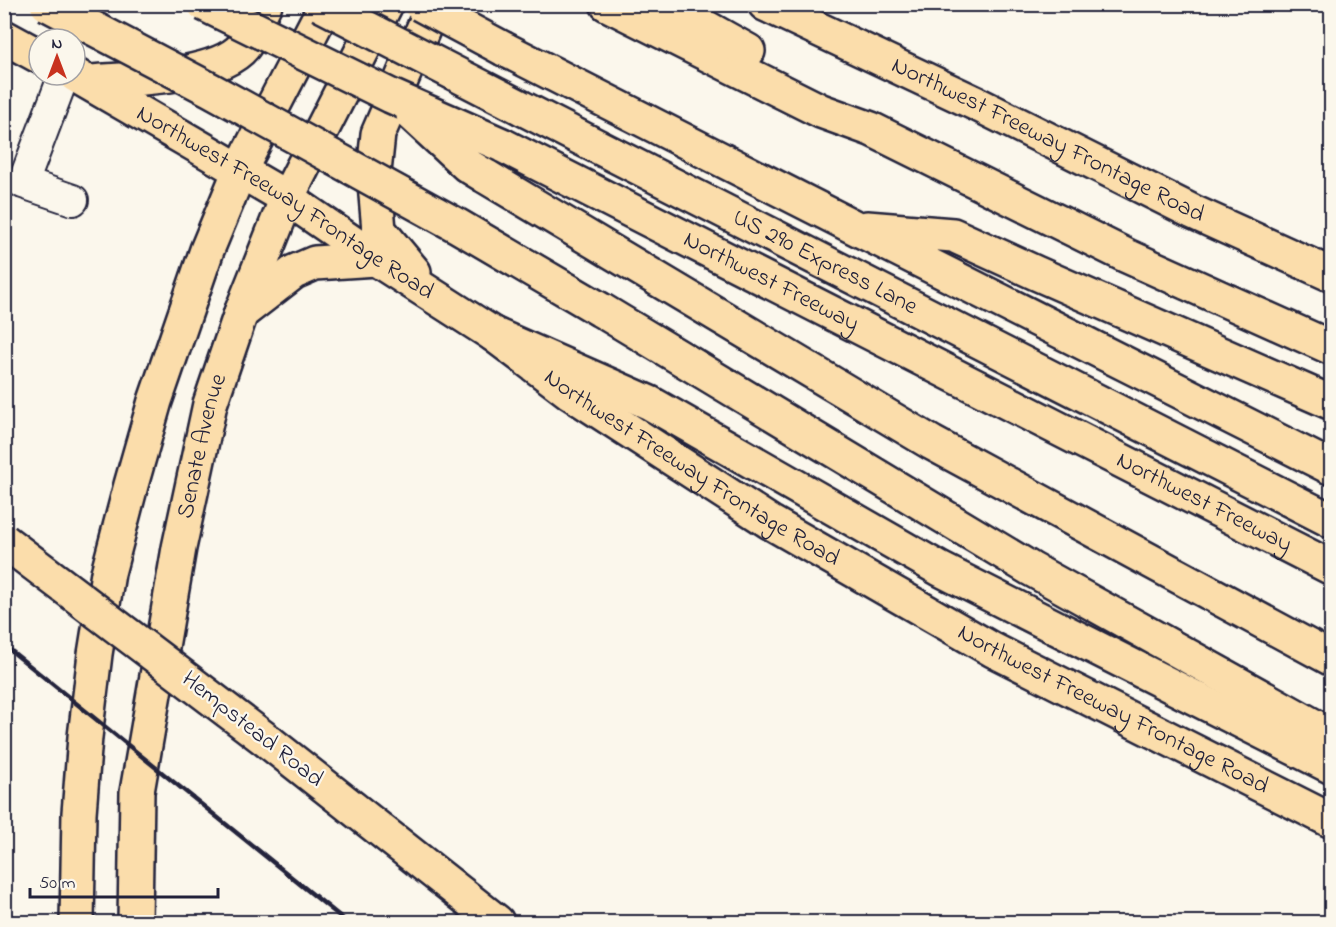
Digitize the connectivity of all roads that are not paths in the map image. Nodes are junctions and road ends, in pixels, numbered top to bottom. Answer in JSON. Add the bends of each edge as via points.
{"nodes":[{"id":1,"x":47,"y":4,"type":"edge"},
{"id":2,"x":204,"y":4,"type":"edge"},
{"id":3,"x":265,"y":4,"type":"edge"},
{"id":4,"x":320,"y":4,"type":"edge"},
{"id":5,"x":326,"y":4,"type":"edge"},
{"id":6,"x":386,"y":4,"type":"edge"},
{"id":7,"x":420,"y":4,"type":"edge"},
{"id":8,"x":434,"y":4,"type":"edge"},
{"id":9,"x":607,"y":4,"type":"edge"},
{"id":10,"x":664,"y":4,"type":"edge"},
{"id":11,"x":765,"y":4,"type":"edge"},
{"id":12,"x":4,"y":37,"type":"edge"},
{"id":13,"x":27,"y":49,"type":"edge"},
{"id":14,"x":87,"y":77,"type":"edge"},
{"id":15,"x":87,"y":83,"type":"edge"},
{"id":16,"x":71,"y":87,"type":"edge"},
{"id":17,"x":391,"y":96,"type":"junction"},
{"id":18,"x":871,"y":129,"type":"junction"},
{"id":19,"x":240,"y":170,"type":"junction"},
{"id":20,"x":287,"y":198,"type":"junction"},
{"id":21,"x":73,"y":200,"type":"dead end"},
{"id":22,"x":854,"y":228,"type":"junction"},
{"id":23,"x":376,"y":259,"type":"junction"},
{"id":24,"x":1332,"y":275,"type":"edge"},
{"id":25,"x":434,"y":296,"type":"junction"},
{"id":26,"x":241,"y":313,"type":"junction"},
{"id":27,"x":493,"y":334,"type":"junction"},
{"id":28,"x":1332,"y":348,"type":"edge"},
{"id":29,"x":1332,"y":403,"type":"edge"},
{"id":30,"x":1332,"y":468,"type":"edge"},
{"id":31,"x":1332,"y":521,"type":"edge"},
{"id":32,"x":4,"y":541,"type":"edge"},
{"id":33,"x":1332,"y":568,"type":"edge"},
{"id":34,"x":1332,"y":659,"type":"edge"},
{"id":35,"x":1332,"y":736,"type":"edge"},
{"id":36,"x":1332,"y":767,"type":"edge"},
{"id":37,"x":1332,"y":821,"type":"edge"},
{"id":38,"x":76,"y":922,"type":"edge"},
{"id":39,"x":135,"y":922,"type":"edge"},
{"id":40,"x":497,"y":922,"type":"edge"}],
"edges":[{"from":1,"to":35,"type":"main road","bridge":true,"via":[[458,226],[1031,569]]},
{"from":2,"to":17,"type":"main road","name":"Northwest Freeway","bridge":true},
{"from":3,"to":14,"type":"main road","via":[[244,46],[212,66],[172,75]]},
{"from":4,"to":31,"type":"main road","name":"US 290 Express Lane","bridge":true},
{"from":5,"to":19,"type":"main road"},
{"from":6,"to":20,"type":"main road","name":"Senate Avenue"},
{"from":7,"to":22,"type":"main road","bridge":true},
{"from":8,"to":25,"type":"main road","via":[[378,134],[374,172],[379,230]]},
{"from":9,"to":18,"type":"main road","via":[[821,111]]},
{"from":10,"to":18,"type":"main road","via":[[829,96]]},
{"from":11,"to":24,"type":"main road","name":"Northwest Freeway Frontage Road","via":[[1193,212]]},
{"from":12,"to":13,"type":"main road"},
{"from":15,"to":19,"type":"main road","name":"Northwest Freeway Frontage Road"},
{"from":16,"to":21,"type":"lane","via":[[23,183]]},
{"from":17,"to":33,"type":"main road","name":"Northwest Freeway","bridge":true,"via":[[502,145]]},
{"from":17,"to":34,"type":"main road","bridge":true,"via":[[467,165],[485,176],[932,443]]},
{"from":18,"to":28,"type":"main road","via":[[1127,256]]},
{"from":19,"to":20,"type":"main road","name":"Northwest Freeway Frontage Road"},
{"from":19,"to":38,"type":"main road","via":[[207,250],[155,401],[108,573],[85,737]]},
{"from":20,"to":23,"type":"main road","name":"Northwest Freeway Frontage Road"},
{"from":20,"to":26,"type":"main road","name":"Senate Avenue"},
{"from":22,"to":29,"type":"main road","via":[[953,235]]},
{"from":22,"to":30,"type":"main road"},
{"from":23,"to":25,"type":"main road","name":"Northwest Freeway Frontage Road"},
{"from":23,"to":26,"type":"main road","via":[[315,263],[294,272]]},
{"from":25,"to":27,"type":"main road","name":"Northwest Freeway Frontage Road"},
{"from":26,"to":39,"type":"main road","name":"Senate Avenue","via":[[210,404],[179,548],[137,792]]},
{"from":27,"to":36,"type":"main road","via":[[650,403],[940,569]]},
{"from":27,"to":37,"type":"main road","name":"Northwest Freeway Frontage Road","via":[[571,393],[780,528],[993,650]]},
{"from":32,"to":40,"type":"main road","name":"Hempstead Road","bridge":true,"via":[[269,742]]}]}
